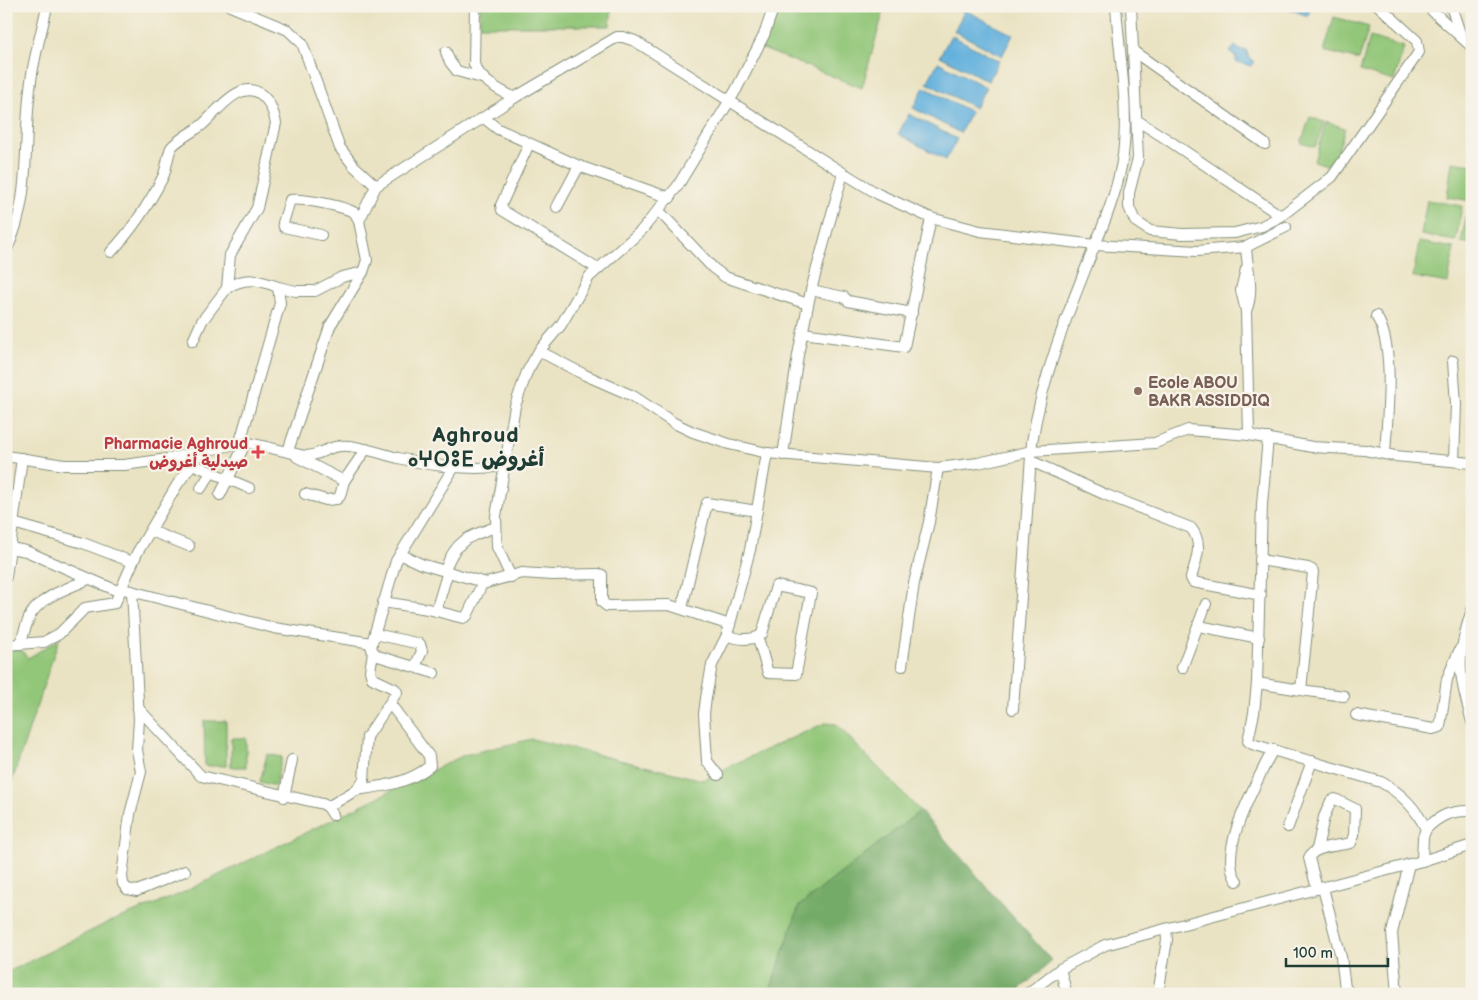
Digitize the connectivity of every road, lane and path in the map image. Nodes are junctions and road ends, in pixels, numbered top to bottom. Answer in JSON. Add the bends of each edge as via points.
{"nodes":[{"id":1,"x":47,"y":6,"type":"edge"},
{"id":2,"x":230,"y":6,"type":"edge"},
{"id":3,"x":475,"y":6,"type":"edge"},
{"id":4,"x":774,"y":6,"type":"edge"},
{"id":5,"x":1116,"y":6,"type":"edge"},
{"id":6,"x":1131,"y":6,"type":"edge"},
{"id":7,"x":1379,"y":6,"type":"edge"},
{"id":8,"x":1426,"y":6,"type":"edge"},
{"id":9,"x":1451,"y":6,"type":"edge"},
{"id":10,"x":1462,"y":38,"type":"junction"},
{"id":11,"x":1472,"y":47,"type":"edge"},
{"id":12,"x":1133,"y":51,"type":"junction"},
{"id":13,"x":446,"y":52,"type":"dead end"},
{"id":14,"x":482,"y":78,"type":"junction"},
{"id":15,"x":514,"y":98,"type":"junction"},
{"id":16,"x":727,"y":101,"type":"junction"},
{"id":17,"x":484,"y":118,"type":"junction"},
{"id":18,"x":1138,"y":121,"type":"junction"},
{"id":19,"x":529,"y":144,"type":"junction"},
{"id":20,"x":1265,"y":144,"type":"dead end"},
{"id":21,"x":578,"y":166,"type":"junction"},
{"id":22,"x":843,"y":173,"type":"junction"},
{"id":23,"x":376,"y":186,"type":"junction"},
{"id":24,"x":670,"y":198,"type":"junction"},
{"id":25,"x":557,"y":208,"type":"dead end"},
{"id":26,"x":659,"y":211,"type":"junction"},
{"id":27,"x":1280,"y":216,"type":"junction"},
{"id":28,"x":931,"y":218,"type":"junction"},
{"id":29,"x":359,"y":221,"type":"junction"},
{"id":30,"x":1286,"y":226,"type":"dead end"},
{"id":31,"x":320,"y":235,"type":"dead end"},
{"id":32,"x":1095,"y":245,"type":"junction"},
{"id":33,"x":1246,"y":247,"type":"junction"},
{"id":34,"x":6,"y":251,"type":"edge"},
{"id":35,"x":111,"y":252,"type":"dead end"},
{"id":36,"x":598,"y":268,"type":"junction"},
{"id":37,"x":363,"y":272,"type":"junction"},
{"id":38,"x":278,"y":287,"type":"junction"},
{"id":39,"x":227,"y":288,"type":"junction"},
{"id":40,"x":810,"y":290,"type":"junction"},
{"id":41,"x":808,"y":304,"type":"junction"},
{"id":42,"x":912,"y":313,"type":"junction"},
{"id":43,"x":1376,"y":316,"type":"dead end"},
{"id":44,"x":803,"y":333,"type":"junction"},
{"id":45,"x":193,"y":341,"type":"dead end"},
{"id":46,"x":539,"y":351,"type":"junction"},
{"id":47,"x":1453,"y":361,"type":"dead end"},
{"id":48,"x":1249,"y":435,"type":"junction"},
{"id":49,"x":1268,"y":438,"type":"junction"},
{"id":50,"x":241,"y":446,"type":"junction"},
{"id":51,"x":366,"y":449,"type":"junction"},
{"id":52,"x":200,"y":453,"type":"junction"},
{"id":53,"x":292,"y":453,"type":"junction"},
{"id":54,"x":766,"y":453,"type":"junction"},
{"id":55,"x":1386,"y":454,"type":"junction"},
{"id":56,"x":783,"y":455,"type":"junction"},
{"id":57,"x":6,"y":456,"type":"edge"},
{"id":58,"x":1032,"y":456,"type":"junction"},
{"id":59,"x":22,"y":458,"type":"junction"},
{"id":60,"x":1454,"y":461,"type":"junction"},
{"id":61,"x":1472,"y":463,"type":"edge"},
{"id":62,"x":192,"y":464,"type":"junction"},
{"id":63,"x":505,"y":466,"type":"junction"},
{"id":64,"x":454,"y":467,"type":"junction"},
{"id":65,"x":938,"y":468,"type":"junction"},
{"id":66,"x":211,"y":473,"type":"junction"},
{"id":67,"x":228,"y":480,"type":"junction"},
{"id":68,"x":344,"y":481,"type":"junction"},
{"id":69,"x":201,"y":488,"type":"dead end"},
{"id":70,"x":249,"y":488,"type":"dead end"},
{"id":71,"x":305,"y":494,"type":"dead end"},
{"id":72,"x":220,"y":495,"type":"dead end"},
{"id":73,"x":757,"y":511,"type":"junction"},
{"id":74,"x":9,"y":522,"type":"edge"},
{"id":75,"x":496,"y":527,"type":"junction"},
{"id":76,"x":151,"y":531,"type":"junction"},
{"id":77,"x":189,"y":546,"type":"dead end"},
{"id":78,"x":10,"y":548,"type":"junction"},
{"id":79,"x":400,"y":554,"type":"junction"},
{"id":80,"x":1260,"y":560,"type":"junction"},
{"id":81,"x":132,"y":562,"type":"junction"},
{"id":82,"x":446,"y":570,"type":"junction"},
{"id":83,"x":6,"y":577,"type":"edge"},
{"id":84,"x":511,"y":577,"type":"junction"},
{"id":85,"x":89,"y":579,"type":"junction"},
{"id":86,"x":483,"y":582,"type":"junction"},
{"id":87,"x":120,"y":590,"type":"junction"},
{"id":88,"x":132,"y":591,"type":"junction"},
{"id":89,"x":1261,"y":595,"type":"junction"},
{"id":90,"x":383,"y":602,"type":"junction"},
{"id":91,"x":1206,"y":604,"type":"dead end"},
{"id":92,"x":682,"y":608,"type":"junction"},
{"id":93,"x":1472,"y":610,"type":"edge"},
{"id":94,"x":436,"y":611,"type":"junction"},
{"id":95,"x":1199,"y":626,"type":"junction"},
{"id":96,"x":729,"y":630,"type":"junction"},
{"id":97,"x":758,"y":638,"type":"junction"},
{"id":98,"x":1259,"y":638,"type":"junction"},
{"id":99,"x":373,"y":643,"type":"junction"},
{"id":100,"x":20,"y":644,"type":"junction"},
{"id":101,"x":6,"y":645,"type":"edge"},
{"id":102,"x":1460,"y":649,"type":"junction"},
{"id":103,"x":902,"y":666,"type":"dead end"},
{"id":104,"x":415,"y":667,"type":"junction"},
{"id":105,"x":1182,"y":668,"type":"dead end"},
{"id":106,"x":434,"y":673,"type":"dead end"},
{"id":107,"x":1257,"y":682,"type":"junction"},
{"id":108,"x":1301,"y":690,"type":"junction"},
{"id":109,"x":1344,"y":696,"type":"dead end"},
{"id":110,"x":391,"y":705,"type":"junction"},
{"id":111,"x":138,"y":708,"type":"junction"},
{"id":112,"x":1013,"y":709,"type":"dead end"},
{"id":113,"x":1356,"y":715,"type":"dead end"},
{"id":114,"x":1472,"y":722,"type":"edge"},
{"id":115,"x":1273,"y":749,"type":"junction"},
{"id":116,"x":292,"y":760,"type":"dead end"},
{"id":117,"x":1312,"y":761,"type":"junction"},
{"id":118,"x":718,"y":775,"type":"dead end"},
{"id":119,"x":356,"y":790,"type":"junction"},
{"id":120,"x":284,"y":797,"type":"junction"},
{"id":121,"x":1472,"y":811,"type":"edge"},
{"id":122,"x":1288,"y":827,"type":"dead end"},
{"id":123,"x":1426,"y":829,"type":"junction"},
{"id":124,"x":1472,"y":845,"type":"edge"},
{"id":125,"x":1317,"y":848,"type":"junction"},
{"id":126,"x":1422,"y":861,"type":"junction"},
{"id":127,"x":1410,"y":864,"type":"junction"},
{"id":128,"x":184,"y":871,"type":"dead end"},
{"id":129,"x":1237,"y":881,"type":"dead end"},
{"id":130,"x":1320,"y":888,"type":"junction"},
{"id":131,"x":1166,"y":929,"type":"junction"},
{"id":132,"x":1060,"y":968,"type":"junction"},
{"id":133,"x":1027,"y":994,"type":"edge"},
{"id":134,"x":1067,"y":994,"type":"edge"},
{"id":135,"x":1158,"y":994,"type":"edge"},
{"id":136,"x":1352,"y":994,"type":"edge"},
{"id":137,"x":1397,"y":994,"type":"edge"}],
"edges":[{"from":1,"to":34,"type":"street","via":[[31,81],[23,204],[17,228]]},
{"from":2,"to":23,"type":"street","via":[[288,30],[302,43],[340,148]]},
{"from":3,"to":14,"type":"street","via":[[474,64]]},
{"from":4,"to":16,"type":"street","via":[[764,35]]},
{"from":5,"to":32,"type":"street","via":[[1124,110],[1123,155]]},
{"from":6,"to":12,"type":"street"},
{"from":7,"to":27,"type":"street","via":[[1417,41],[1419,52],[1332,177]]},
{"from":8,"to":10,"type":"street"},
{"from":9,"to":10,"type":"street"},
{"from":10,"to":11,"type":"street"},
{"from":12,"to":18,"type":"street"},
{"from":12,"to":20,"type":"street"},
{"from":13,"to":14,"type":"street","via":[[457,71]]},
{"from":14,"to":15,"type":"street"},
{"from":15,"to":16,"type":"street","via":[[623,36]]},
{"from":15,"to":17,"type":"street"},
{"from":16,"to":22,"type":"street"},
{"from":16,"to":24,"type":"street"},
{"from":17,"to":19,"type":"street","via":[[498,129]]},
{"from":17,"to":23,"type":"street"},
{"from":18,"to":27,"type":"street"},
{"from":18,"to":27,"type":"street","via":[[1138,158],[1129,193],[1129,207],[1135,221],[1150,231],[1235,233],[1262,226]]},
{"from":19,"to":21,"type":"street"},
{"from":19,"to":36,"type":"street","via":[[501,205],[502,210]]},
{"from":21,"to":24,"type":"street"},
{"from":21,"to":25,"type":"street"},
{"from":22,"to":28,"type":"street","via":[[878,194]]},
{"from":22,"to":40,"type":"street"},
{"from":23,"to":29,"type":"street"},
{"from":24,"to":26,"type":"street"},
{"from":26,"to":36,"type":"street","via":[[621,251]]},
{"from":26,"to":41,"type":"street","via":[[724,277]]},
{"from":28,"to":32,"type":"street","via":[[980,231]]},
{"from":28,"to":42,"type":"street"},
{"from":29,"to":31,"type":"street","via":[[351,211],[290,200],[284,227]]},
{"from":29,"to":37,"type":"street","via":[[367,260]]},
{"from":30,"to":33,"type":"street"},
{"from":32,"to":33,"type":"street","via":[[1198,251]]},
{"from":32,"to":58,"type":"street","via":[[1061,331],[1038,407]]},
{"from":33,"to":48,"type":"street","via":[[1246,269],[1251,288],[1246,311]]},
{"from":35,"to":39,"type":"street","via":[[148,203],[166,170],[172,147],[231,98],[248,90],[255,91],[269,102],[276,123],[257,208],[230,255]]},
{"from":36,"to":46,"type":"street","via":[[589,277],[561,325]]},
{"from":37,"to":38,"type":"street","via":[[342,277],[315,291]]},
{"from":37,"to":53,"type":"street","via":[[330,326]]},
{"from":38,"to":39,"type":"street","via":[[253,280],[236,282]]},
{"from":38,"to":50,"type":"street","via":[[280,303]]},
{"from":39,"to":45,"type":"street","via":[[202,321]]},
{"from":40,"to":41,"type":"street"},
{"from":40,"to":42,"type":"street","via":[[844,297],[848,302]]},
{"from":41,"to":44,"type":"street"},
{"from":42,"to":44,"type":"street","via":[[906,344],[901,348]]},
{"from":43,"to":55,"type":"street","via":[[1386,336]]},
{"from":44,"to":56,"type":"street"},
{"from":46,"to":54,"type":"street","via":[[633,396],[693,432]]},
{"from":46,"to":63,"type":"street","via":[[517,397]]},
{"from":47,"to":60,"type":"street","via":[[1456,404]]},
{"from":48,"to":49,"type":"street"},
{"from":48,"to":58,"type":"street","via":[[1188,430],[1155,443]]},
{"from":49,"to":55,"type":"street","via":[[1312,447]]},
{"from":49,"to":80,"type":"street"},
{"from":50,"to":52,"type":"street"},
{"from":50,"to":53,"type":"street","via":[[257,443]]},
{"from":50,"to":67,"type":"street"},
{"from":51,"to":53,"type":"street","via":[[334,446],[311,456]]},
{"from":51,"to":64,"type":"street"},
{"from":51,"to":68,"type":"street"},
{"from":52,"to":59,"type":"street","via":[[104,466],[64,465]]},
{"from":52,"to":62,"type":"street"},
{"from":53,"to":68,"type":"street"},
{"from":54,"to":56,"type":"street"},
{"from":54,"to":73,"type":"street"},
{"from":55,"to":60,"type":"street"},
{"from":56,"to":65,"type":"street"},
{"from":57,"to":59,"type":"street"},
{"from":58,"to":65,"type":"street"},
{"from":58,"to":89,"type":"street","via":[[1104,494],[1192,528],[1198,536],[1199,547],[1191,578],[1193,582]]},
{"from":58,"to":112,"type":"street"},
{"from":59,"to":74,"type":"street"},
{"from":60,"to":61,"type":"street"},
{"from":62,"to":66,"type":"street"},
{"from":62,"to":76,"type":"street"},
{"from":63,"to":64,"type":"street","via":[[475,470]]},
{"from":63,"to":75,"type":"street"},
{"from":64,"to":79,"type":"street"},
{"from":65,"to":103,"type":"street","via":[[914,583]]},
{"from":66,"to":67,"type":"street"},
{"from":66,"to":69,"type":"street"},
{"from":67,"to":70,"type":"street"},
{"from":67,"to":72,"type":"street"},
{"from":68,"to":71,"type":"street","via":[[337,499],[326,500]]},
{"from":73,"to":92,"type":"street","via":[[707,503]]},
{"from":73,"to":96,"type":"street"},
{"from":74,"to":78,"type":"street"},
{"from":74,"to":81,"type":"street","via":[[76,541]]},
{"from":75,"to":82,"type":"street","via":[[457,546]]},
{"from":75,"to":84,"type":"street","via":[[497,547]]},
{"from":76,"to":77,"type":"street"},
{"from":76,"to":81,"type":"street"},
{"from":78,"to":83,"type":"street"},
{"from":78,"to":85,"type":"street","via":[[26,551]]},
{"from":79,"to":82,"type":"street","via":[[421,564]]},
{"from":79,"to":90,"type":"street"},
{"from":80,"to":89,"type":"street"},
{"from":80,"to":108,"type":"street","via":[[1312,570]]},
{"from":81,"to":87,"type":"street"},
{"from":82,"to":86,"type":"street"},
{"from":82,"to":94,"type":"street"},
{"from":84,"to":86,"type":"street"},
{"from":84,"to":92,"type":"street","via":[[522,573],[599,574],[602,576],[604,605],[656,604]]},
{"from":85,"to":87,"type":"street"},
{"from":85,"to":100,"type":"street","via":[[58,593],[32,612]]},
{"from":86,"to":94,"type":"street","via":[[464,618]]},
{"from":87,"to":88,"type":"street"},
{"from":87,"to":100,"type":"street","via":[[113,604],[88,606],[59,634],[44,642]]},
{"from":88,"to":99,"type":"street","via":[[274,628]]},
{"from":88,"to":111,"type":"street"},
{"from":89,"to":98,"type":"street"},
{"from":90,"to":94,"type":"street"},
{"from":90,"to":99,"type":"street"},
{"from":91,"to":95,"type":"street"},
{"from":92,"to":96,"type":"street"},
{"from":93,"to":102,"type":"street"},
{"from":95,"to":98,"type":"street"},
{"from":95,"to":105,"type":"street"},
{"from":96,"to":97,"type":"street","via":[[735,639]]},
{"from":96,"to":118,"type":"street","via":[[712,664],[704,709],[707,761]]},
{"from":97,"to":97,"type":"street","via":[[776,586],[811,593],[796,674],[768,672]]},
{"from":98,"to":107,"type":"street"},
{"from":99,"to":104,"type":"street","via":[[378,656]]},
{"from":99,"to":104,"type":"street","via":[[420,644],[422,651]]},
{"from":99,"to":110,"type":"street","via":[[372,678],[397,690]]},
{"from":100,"to":101,"type":"street"},
{"from":102,"to":113,"type":"street","via":[[1448,679],[1440,727],[1433,729]]},
{"from":102,"to":114,"type":"street","via":[[1460,678]]},
{"from":104,"to":106,"type":"street"},
{"from":107,"to":108,"type":"street"},
{"from":107,"to":115,"type":"street","via":[[1248,741]]},
{"from":108,"to":109,"type":"street"},
{"from":110,"to":119,"type":"street","via":[[367,737],[366,773]]},
{"from":110,"to":119,"type":"street","via":[[429,756],[430,766],[402,783]]},
{"from":111,"to":120,"type":"street","via":[[201,776]]},
{"from":111,"to":128,"type":"street","via":[[137,750],[141,772],[130,814],[122,880],[127,889],[137,891]]},
{"from":115,"to":117,"type":"street"},
{"from":115,"to":129,"type":"street","via":[[1239,819],[1230,865]]},
{"from":116,"to":120,"type":"street"},
{"from":117,"to":122,"type":"street"},
{"from":117,"to":123,"type":"street","via":[[1381,782],[1395,790],[1421,818]]},
{"from":119,"to":120,"type":"street","via":[[331,811]]},
{"from":121,"to":123,"type":"street","via":[[1450,812],[1437,818]]},
{"from":123,"to":126,"type":"street","via":[[1422,837]]},
{"from":124,"to":126,"type":"street"},
{"from":125,"to":125,"type":"street","via":[[1331,801],[1353,807],[1356,813],[1351,843]]},
{"from":125,"to":130,"type":"street","via":[[1309,858]]},
{"from":126,"to":127,"type":"street"},
{"from":127,"to":130,"type":"street"},
{"from":127,"to":137,"type":"street","via":[[1392,933]]},
{"from":130,"to":131,"type":"street"},
{"from":130,"to":136,"type":"street","via":[[1341,957],[1345,988]]},
{"from":131,"to":132,"type":"street","via":[[1105,945]]},
{"from":131,"to":135,"type":"street"},
{"from":132,"to":133,"type":"street"},
{"from":132,"to":134,"type":"street"}]}
